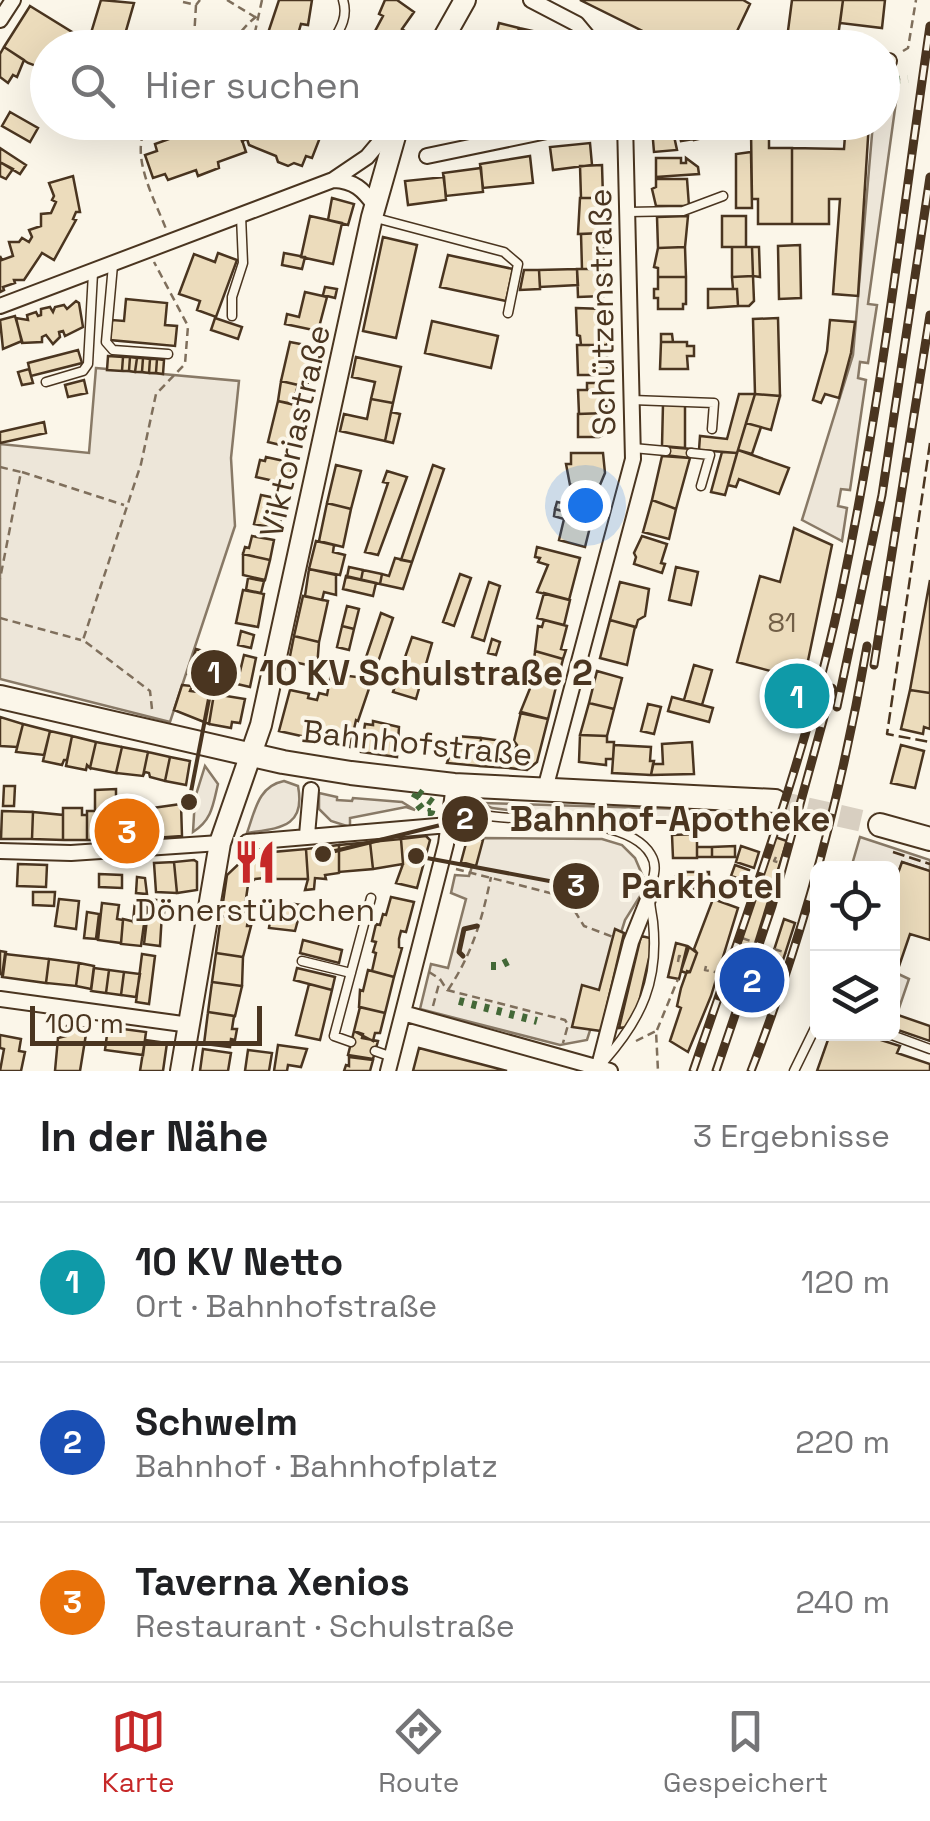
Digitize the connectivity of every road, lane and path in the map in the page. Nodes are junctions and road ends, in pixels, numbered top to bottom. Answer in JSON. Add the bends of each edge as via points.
{"nodes":[{"id":1,"x":13,"y":0,"type":"edge"},
{"id":2,"x":200,"y":0,"type":"edge"},
{"id":3,"x":227,"y":0,"type":"edge"},
{"id":4,"x":262,"y":0,"type":"edge"},
{"id":5,"x":343,"y":0,"type":"edge"},
{"id":6,"x":465,"y":0,"type":"edge"},
{"id":7,"x":531,"y":0,"type":"edge"},
{"id":8,"x":916,"y":0,"type":"edge"},
{"id":9,"x":183,"y":2,"type":"edge"},
{"id":10,"x":196,"y":4,"type":"junction"},
{"id":11,"x":257,"y":16,"type":"junction"},
{"id":12,"x":0,"y":20,"type":"edge"},
{"id":13,"x":194,"y":30,"type":"edge"},
{"id":14,"x":239,"y":30,"type":"edge"},
{"id":15,"x":255,"y":30,"type":"edge"},
{"id":16,"x":340,"y":30,"type":"edge"},
{"id":17,"x":448,"y":30,"type":"edge"},
{"id":18,"x":582,"y":30,"type":"edge"},
{"id":19,"x":900,"y":53,"type":"edge"},
{"id":20,"x":142,"y":140,"type":"edge"},
{"id":21,"x":382,"y":140,"type":"edge"},
{"id":22,"x":393,"y":140,"type":"edge"},
{"id":23,"x":504,"y":140,"type":"edge"},
{"id":24,"x":626,"y":140,"type":"edge"},
{"id":25,"x":427,"y":156,"type":"dead end"},
{"id":26,"x":333,"y":180,"type":"junction"},
{"id":27,"x":723,"y":196,"type":"dead end"},
{"id":28,"x":374,"y":211,"type":"junction"},
{"id":29,"x":628,"y":212,"type":"junction"},
{"id":30,"x":240,"y":216,"type":"junction"},
{"id":31,"x":172,"y":243,"type":"junction"},
{"id":32,"x":149,"y":252,"type":"junction"},
{"id":33,"x":113,"y":265,"type":"junction"},
{"id":34,"x":93,"y":272,"type":"junction"},
{"id":35,"x":0,"y":306,"type":"edge"},
{"id":36,"x":508,"y":313,"type":"dead end"},
{"id":37,"x":232,"y":316,"type":"dead end"},
{"id":38,"x":168,"y":354,"type":"dead end"},
{"id":39,"x":46,"y":382,"type":"dead end"},
{"id":40,"x":632,"y":400,"type":"junction"},
{"id":41,"x":712,"y":429,"type":"dead end"},
{"id":42,"x":633,"y":448,"type":"junction"},
{"id":43,"x":666,"y":451,"type":"dead end"},
{"id":44,"x":691,"y":453,"type":"dead end"},
{"id":45,"x":0,"y":467,"type":"edge"},
{"id":46,"x":21,"y":472,"type":"junction"},
{"id":47,"x":701,"y":486,"type":"dead end"},
{"id":48,"x":127,"y":506,"type":"junction"},
{"id":49,"x":2,"y":558,"type":"edge"},
{"id":50,"x":0,"y":580,"type":"edge"},
{"id":51,"x":0,"y":618,"type":"edge"},
{"id":52,"x":83,"y":640,"type":"junction"},
{"id":53,"x":0,"y":696,"type":"edge"},
{"id":54,"x":150,"y":731,"type":"junction"},
{"id":55,"x":252,"y":754,"type":"junction"},
{"id":56,"x":454,"y":785,"type":"junction"},
{"id":57,"x":545,"y":789,"type":"junction"},
{"id":58,"x":311,"y":790,"type":"dead end"},
{"id":59,"x":775,"y":801,"type":"tunnel mouth"},
{"id":60,"x":625,"y":816,"type":"dead end"},
{"id":61,"x":643,"y":820,"type":"dead end"},
{"id":62,"x":449,"y":825,"type":"junction"},
{"id":63,"x":880,"y":825,"type":"tunnel mouth"},
{"id":64,"x":307,"y":835,"type":"junction"},
{"id":65,"x":928,"y":836,"type":"edge"},
{"id":66,"x":246,"y":842,"type":"dead end"},
{"id":67,"x":220,"y":843,"type":"junction"},
{"id":68,"x":0,"y":851,"type":"edge"},
{"id":69,"x":768,"y":859,"type":"dead end"},
{"id":70,"x":781,"y":863,"type":"dead end"},
{"id":71,"x":440,"y":866,"type":"junction"},
{"id":72,"x":492,"y":876,"type":"junction"},
{"id":73,"x":649,"y":897,"type":"junction"},
{"id":74,"x":372,"y":898,"type":"dead end"},
{"id":75,"x":742,"y":938,"type":"dead end"},
{"id":76,"x":748,"y":941,"type":"junction"},
{"id":77,"x":631,"y":942,"type":"junction"},
{"id":78,"x":756,"y":943,"type":"dead end"},
{"id":79,"x":746,"y":947,"type":"dead end"},
{"id":80,"x":774,"y":949,"type":"dead end"},
{"id":81,"x":780,"y":951,"type":"junction"},
{"id":82,"x":786,"y":953,"type":"dead end"},
{"id":83,"x":684,"y":957,"type":"dead end"},
{"id":84,"x":778,"y":958,"type":"dead end"},
{"id":85,"x":302,"y":961,"type":"dead end"},
{"id":86,"x":678,"y":962,"type":"dead end"},
{"id":87,"x":415,"y":964,"type":"junction"},
{"id":88,"x":706,"y":966,"type":"dead end"},
{"id":89,"x":715,"y":972,"type":"dead end"},
{"id":90,"x":351,"y":973,"type":"junction"},
{"id":91,"x":728,"y":976,"type":"dead end"},
{"id":92,"x":440,"y":979,"type":"junction"},
{"id":93,"x":678,"y":979,"type":"dead end"},
{"id":94,"x":744,"y":981,"type":"dead end"},
{"id":95,"x":447,"y":990,"type":"junction"},
{"id":96,"x":768,"y":994,"type":"dead end"},
{"id":97,"x":0,"y":998,"type":"edge"},
{"id":98,"x":757,"y":998,"type":"dead end"},
{"id":99,"x":765,"y":1001,"type":"junction"},
{"id":100,"x":770,"y":1003,"type":"dead end"},
{"id":101,"x":403,"y":1013,"type":"junction"},
{"id":102,"x":430,"y":1020,"type":"junction"},
{"id":103,"x":190,"y":1024,"type":"junction"},
{"id":104,"x":656,"y":1031,"type":"junction"},
{"id":105,"x":810,"y":1038,"type":"edge"},
{"id":106,"x":900,"y":1038,"type":"edge"},
{"id":107,"x":351,"y":1042,"type":"dead end"},
{"id":108,"x":629,"y":1048,"type":"dead end"},
{"id":109,"x":930,"y":1049,"type":"edge"},
{"id":110,"x":376,"y":1051,"type":"dead end"},
{"id":111,"x":560,"y":1056,"type":"junction"},
{"id":112,"x":390,"y":1064,"type":"edge"},
{"id":113,"x":604,"y":1068,"type":"edge"},
{"id":114,"x":181,"y":1071,"type":"edge"},
{"id":115,"x":658,"y":1071,"type":"edge"},
{"id":116,"x":794,"y":1071,"type":"edge"}],
"edges":[{"from":1,"to":12,"type":"street"},
{"from":2,"to":10,"type":"path"},
{"from":3,"to":11,"type":"path"},
{"from":4,"to":11,"type":"path"},
{"from":5,"to":16,"type":"lane"},
{"from":6,"to":17,"type":"main road"},
{"from":7,"to":18,"type":"street"},
{"from":8,"to":19,"type":"path","via":[[908,48]]},
{"from":9,"to":10,"type":"path"},
{"from":10,"to":13,"type":"path"},
{"from":11,"to":14,"type":"path"},
{"from":11,"to":15,"type":"path"},
{"from":20,"to":31,"type":"path","via":[[140,153]]},
{"from":21,"to":26,"type":"street"},
{"from":22,"to":28,"type":"main road","name":"Viktoriastraße"},
{"from":23,"to":25,"type":"street"},
{"from":24,"to":29,"type":"street","name":"Schützenstraße"},
{"from":26,"to":28,"type":"street","via":[[358,186]]},
{"from":26,"to":30,"type":"street"},
{"from":27,"to":29,"type":"lane","via":[[683,211]]},
{"from":28,"to":36,"type":"lane","via":[[513,258],[518,264]]},
{"from":28,"to":55,"type":"main road","name":"Viktoriastraße"},
{"from":29,"to":40,"type":"street","name":"Schützenstraße"},
{"from":30,"to":31,"type":"street"},
{"from":30,"to":37,"type":"lane","via":[[242,263]]},
{"from":31,"to":32,"type":"street"},
{"from":32,"to":33,"type":"street"},
{"from":32,"to":48,"type":"path","via":[[188,326],[185,364],[156,394]]},
{"from":33,"to":34,"type":"street"},
{"from":33,"to":38,"type":"lane","via":[[106,342],[113,350]]},
{"from":34,"to":35,"type":"street"},
{"from":34,"to":39,"type":"lane","via":[[88,364]]},
{"from":40,"to":41,"type":"lane","via":[[714,403]]},
{"from":40,"to":42,"type":"street","name":"Schützenstraße"},
{"from":42,"to":43,"type":"lane"},
{"from":42,"to":57,"type":"street","name":"Schützenstraße"},
{"from":44,"to":47,"type":"lane","via":[[710,455]]},
{"from":45,"to":46,"type":"path"},
{"from":46,"to":48,"type":"path"},
{"from":46,"to":49,"type":"path"},
{"from":48,"to":52,"type":"path"},
{"from":49,"to":50,"type":"path"},
{"from":51,"to":52,"type":"path"},
{"from":52,"to":54,"type":"path","via":[[150,691]]},
{"from":53,"to":54,"type":"main road","name":"Bahnhofstraße"},
{"from":54,"to":55,"type":"main road","name":"Bahnhofstraße"},
{"from":55,"to":56,"type":"main road","name":"Bahnhofstraße"},
{"from":55,"to":67,"type":"main road","name":"Viktoriastraße"},
{"from":56,"to":57,"type":"main road","name":"Bahnhofstraße"},
{"from":56,"to":62,"type":"street"},
{"from":56,"to":73,"type":"lane","via":[[454,805],[474,812],[634,838],[656,871]]},
{"from":57,"to":59,"type":"main road","name":"Bahnhofstraße"},
{"from":58,"to":64,"type":"street"},
{"from":60,"to":61,"type":"path"},
{"from":62,"to":64,"type":"street"},
{"from":62,"to":71,"type":"street"},
{"from":63,"to":65,"type":"main road"},
{"from":64,"to":66,"type":"street"},
{"from":67,"to":68,"type":"street"},
{"from":67,"to":103,"type":"main road","name":"Viktoriastraße"},
{"from":69,"to":70,"type":"path"},
{"from":71,"to":72,"type":"path"},
{"from":71,"to":87,"type":"street"},
{"from":72,"to":77,"type":"path","via":[[566,897],[584,926]]},
{"from":72,"to":95,"type":"path","via":[[482,924]]},
{"from":73,"to":77,"type":"street"},
{"from":73,"to":113,"type":"lane","via":[[655,951],[646,999]]},
{"from":74,"to":90,"type":"lane"},
{"from":75,"to":76,"type":"path"},
{"from":76,"to":78,"type":"path"},
{"from":76,"to":79,"type":"path"},
{"from":77,"to":113,"type":"street"},
{"from":80,"to":81,"type":"path"},
{"from":81,"to":82,"type":"path"},
{"from":81,"to":84,"type":"path"},
{"from":83,"to":86,"type":"path","bridge":true},
{"from":85,"to":90,"type":"lane"},
{"from":87,"to":92,"type":"path"},
{"from":87,"to":101,"type":"street"},
{"from":88,"to":89,"type":"path"},
{"from":90,"to":107,"type":"lane","via":[[334,1036]]},
{"from":91,"to":94,"type":"path"},
{"from":92,"to":95,"type":"path"},
{"from":92,"to":102,"type":"path"},
{"from":93,"to":104,"type":"path"},
{"from":95,"to":111,"type":"path","via":[[565,1020]]},
{"from":96,"to":99,"type":"path"},
{"from":97,"to":103,"type":"street"},
{"from":98,"to":99,"type":"path"},
{"from":99,"to":100,"type":"path"},
{"from":101,"to":102,"type":"street"},
{"from":101,"to":112,"type":"street"},
{"from":102,"to":111,"type":"street"},
{"from":103,"to":114,"type":"main road","name":"Viktoriastraße"},
{"from":104,"to":108,"type":"path"},
{"from":104,"to":115,"type":"path"},
{"from":105,"to":116,"type":"lane"},
{"from":106,"to":109,"type":"lane"},
{"from":110,"to":112,"type":"lane"},
{"from":111,"to":113,"type":"street"}]}
